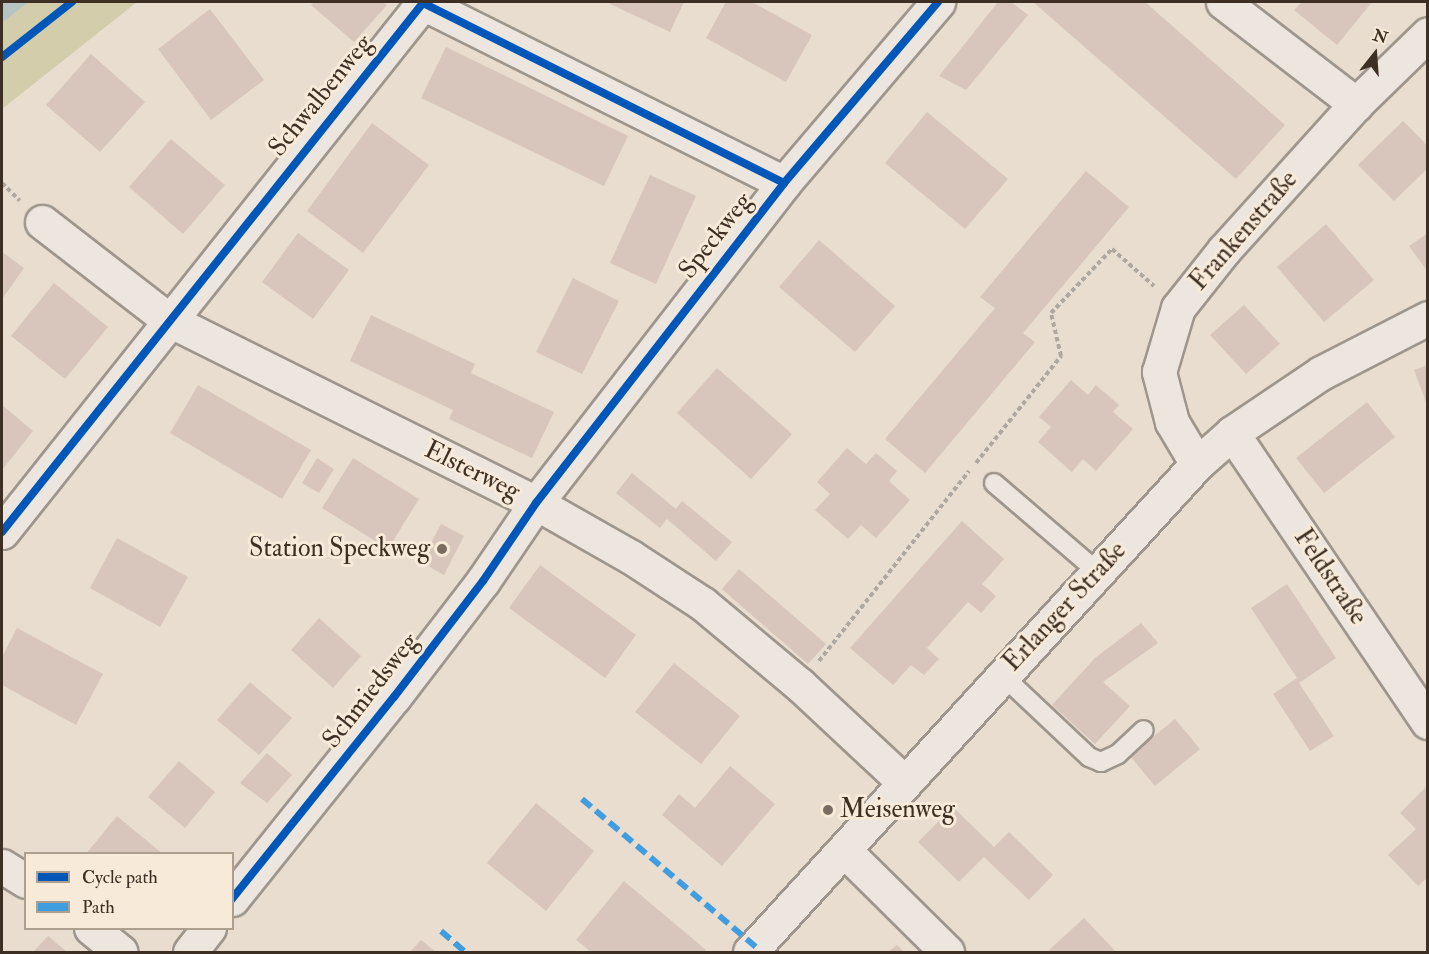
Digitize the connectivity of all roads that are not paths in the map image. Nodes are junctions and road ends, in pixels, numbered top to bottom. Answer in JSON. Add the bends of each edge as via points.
{"nodes":[{"id":1,"x":938,"y":2,"type":"edge"},
{"id":2,"x":1223,"y":2,"type":"edge"},
{"id":3,"x":1428,"y":34,"type":"edge"},
{"id":4,"x":1356,"y":104,"type":"junction"},
{"id":5,"x":784,"y":183,"type":"junction"},
{"id":6,"x":42,"y":222,"type":"dead end"},
{"id":7,"x":1428,"y":318,"type":"edge"},
{"id":8,"x":169,"y":321,"type":"junction"},
{"id":9,"x":1232,"y":433,"type":"junction"},
{"id":10,"x":1197,"y":464,"type":"junction"},
{"id":11,"x":994,"y":483,"type":"dead end"},
{"id":12,"x":536,"y":503,"type":"junction"},
{"id":13,"x":2,"y":532,"type":"edge"},
{"id":14,"x":1098,"y":572,"type":"junction"},
{"id":15,"x":1002,"y":675,"type":"junction"},
{"id":16,"x":1428,"y":722,"type":"edge"},
{"id":17,"x":1144,"y":730,"type":"dead end"},
{"id":18,"x":904,"y":782,"type":"junction"},
{"id":19,"x":844,"y":850,"type":"junction"},
{"id":20,"x":2,"y":866,"type":"edge"},
{"id":21,"x":24,"y":880,"type":"edge"},
{"id":22,"x":234,"y":897,"type":"edge"},
{"id":23,"x":94,"y":930,"type":"edge"},
{"id":24,"x":207,"y":930,"type":"edge"},
{"id":25,"x":121,"y":952,"type":"edge"},
{"id":26,"x":190,"y":952,"type":"edge"},
{"id":27,"x":750,"y":952,"type":"edge"},
{"id":28,"x":947,"y":952,"type":"edge"}],
"edges":[{"from":1,"to":5,"type":"street","name":"Speckweg"},
{"from":2,"to":4,"type":"street"},
{"from":3,"to":4,"type":"street","name":"Frankenstraße"},
{"from":4,"to":10,"type":"street","name":"Frankenstraße","via":[[1224,250],[1178,308],[1159,372],[1172,422]]},
{"from":5,"to":8,"type":"street","name":"Schwalbenweg","via":[[423,3]]},
{"from":5,"to":12,"type":"street","name":"Speckweg"},
{"from":6,"to":8,"type":"street","name":"Elsterweg"},
{"from":7,"to":9,"type":"street","name":"Erlanger Straße","via":[[1321,373]]},
{"from":8,"to":12,"type":"street","name":"Elsterweg"},
{"from":8,"to":13,"type":"street","name":"Schwalbenweg"},
{"from":9,"to":10,"type":"street","name":"Erlanger Straße"},
{"from":9,"to":16,"type":"street","name":"Feldstraße"},
{"from":10,"to":14,"type":"street","name":"Erlanger Straße"},
{"from":11,"to":14,"type":"lane"},
{"from":12,"to":18,"type":"street","name":"Elsterweg","via":[[703,604],[800,685]]},
{"from":12,"to":22,"type":"street","name":"Schmiedsweg","via":[[483,581],[401,688]]},
{"from":14,"to":15,"type":"street","name":"Erlanger Straße"},
{"from":15,"to":17,"type":"lane","via":[[1089,757],[1101,762],[1118,754]]},
{"from":15,"to":18,"type":"street","name":"Erlanger Straße"},
{"from":18,"to":19,"type":"street","name":"Erlanger Straße"},
{"from":19,"to":27,"type":"street","name":"Erlanger Straße"},
{"from":19,"to":28,"type":"street"},
{"from":20,"to":21,"type":"street"},
{"from":23,"to":25,"type":"street"},
{"from":24,"to":26,"type":"street"}]}
